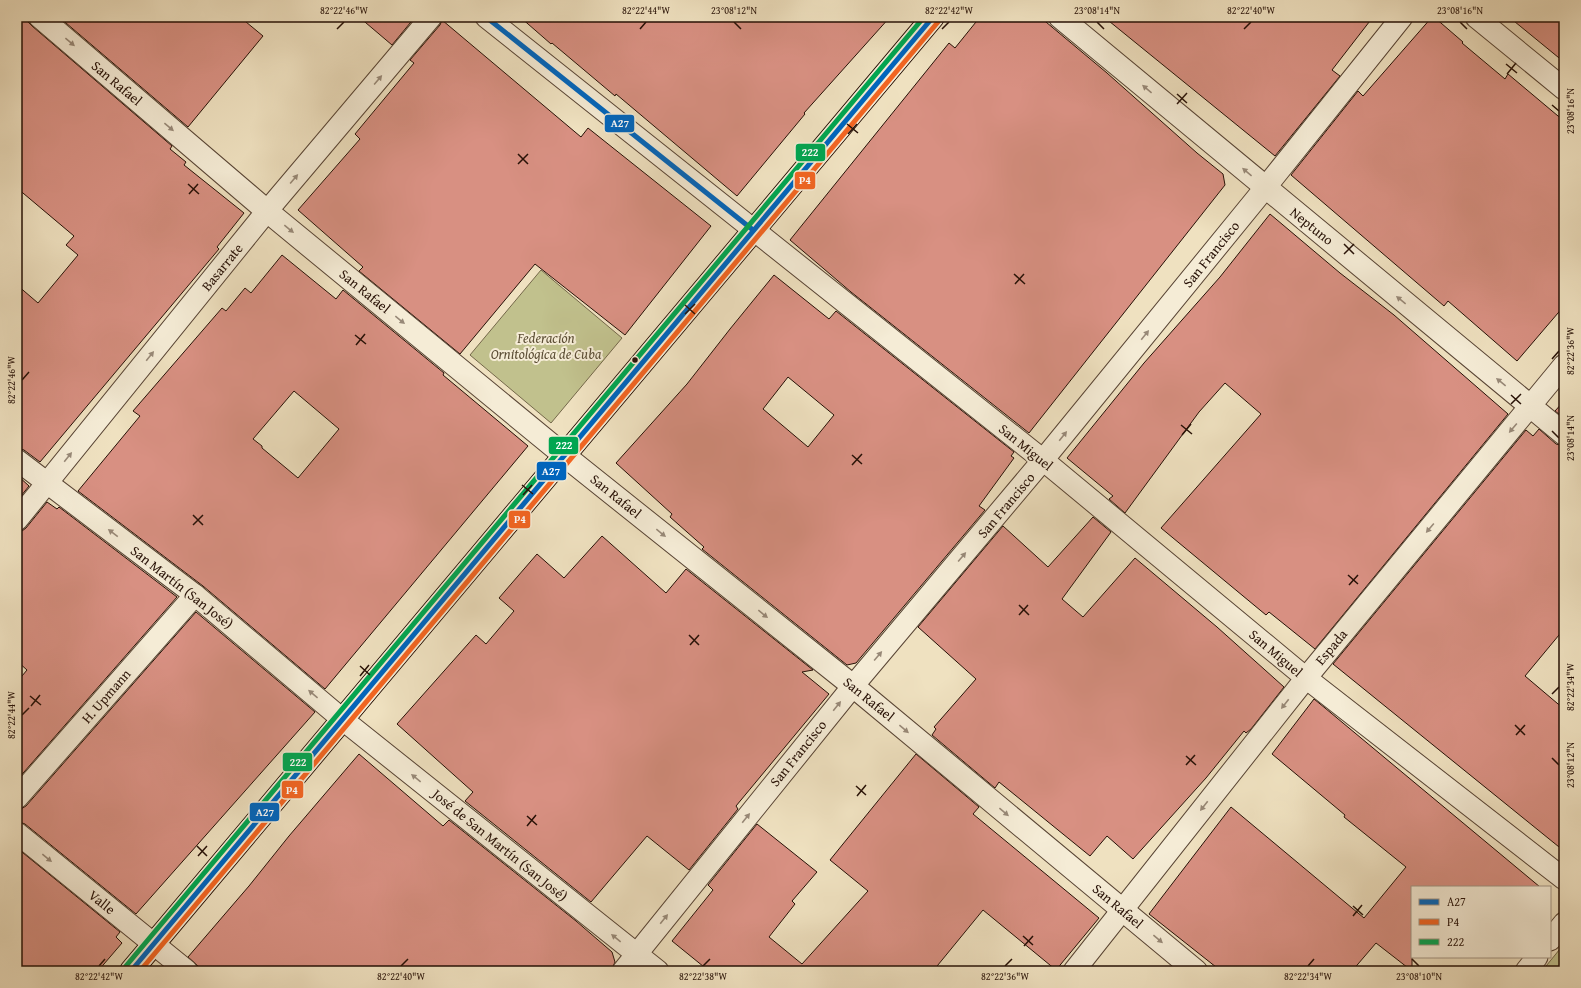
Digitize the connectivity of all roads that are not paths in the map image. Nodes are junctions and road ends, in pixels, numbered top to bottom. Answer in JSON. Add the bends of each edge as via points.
{"nodes":[{"id":1,"x":40,"y":17,"type":"edge"},
{"id":2,"x":431,"y":17,"type":"edge"},
{"id":3,"x":486,"y":17,"type":"edge"},
{"id":4,"x":933,"y":17,"type":"edge"},
{"id":5,"x":1060,"y":17,"type":"edge"},
{"id":6,"x":1402,"y":17,"type":"edge"},
{"id":7,"x":1476,"y":17,"type":"edge"},
{"id":8,"x":1564,"y":89,"type":"edge"},
{"id":9,"x":1265,"y":188,"type":"junction"},
{"id":10,"x":267,"y":211,"type":"junction"},
{"id":11,"x":753,"y":230,"type":"junction"},
{"id":12,"x":1564,"y":365,"type":"edge"},
{"id":13,"x":1531,"y":406,"type":"junction"},
{"id":14,"x":1564,"y":434,"type":"edge"},
{"id":15,"x":565,"y":456,"type":"junction"},
{"id":16,"x":17,"y":460,"type":"edge"},
{"id":17,"x":1043,"y":460,"type":"junction"},
{"id":18,"x":47,"y":483,"type":"junction"},
{"id":19,"x":17,"y":520,"type":"edge"},
{"id":20,"x":195,"y":595,"type":"junction"},
{"id":21,"x":1306,"y":678,"type":"junction"},
{"id":22,"x":853,"y":686,"type":"junction"},
{"id":23,"x":342,"y":719,"type":"junction"},
{"id":24,"x":17,"y":798,"type":"edge"},
{"id":25,"x":17,"y":833,"type":"edge"},
{"id":26,"x":1564,"y":879,"type":"edge"},
{"id":27,"x":1122,"y":910,"type":"junction"},
{"id":28,"x":1564,"y":923,"type":"edge"},
{"id":29,"x":1551,"y":939,"type":"edge"},
{"id":30,"x":153,"y":945,"type":"junction"},
{"id":31,"x":636,"y":954,"type":"junction"},
{"id":32,"x":1536,"y":958,"type":"edge"},
{"id":33,"x":131,"y":971,"type":"edge"},
{"id":34,"x":187,"y":971,"type":"edge"},
{"id":35,"x":622,"y":971,"type":"edge"},
{"id":36,"x":658,"y":971,"type":"edge"},
{"id":37,"x":1074,"y":971,"type":"edge"},
{"id":38,"x":1196,"y":971,"type":"edge"},
{"id":39,"x":1526,"y":971,"type":"edge"}],
"edges":[{"from":1,"to":10,"type":"street","name":"San Rafael","one_way":true},
{"from":10,"to":2,"type":"street","name":"Basarrate","one_way":true},
{"from":3,"to":11,"type":"street","name":"San Miguel"},
{"from":4,"to":11,"type":"main road"},
{"from":9,"to":5,"type":"street","name":"Neptuno","one_way":true},
{"from":6,"to":9,"type":"street","name":"San Francisco"},
{"from":7,"to":8,"type":"street"},
{"from":13,"to":9,"type":"street","name":"Neptuno","one_way":true},
{"from":17,"to":9,"type":"street","name":"San Francisco","one_way":true},
{"from":10,"to":15,"type":"street","name":"San Rafael","one_way":true},
{"from":18,"to":10,"type":"street","name":"Basarrate","one_way":true},
{"from":11,"to":15,"type":"main road"},
{"from":11,"to":17,"type":"street","name":"San Miguel"},
{"from":12,"to":13,"type":"street","name":"Espada"},
{"from":13,"to":14,"type":"street","name":"Neptuno"},
{"from":13,"to":21,"type":"street","name":"Espada","one_way":true},
{"from":15,"to":22,"type":"street","name":"San Rafael","one_way":true},
{"from":15,"to":23,"type":"main road"},
{"from":16,"to":18,"type":"street","name":"San Martín (San José)"},
{"from":17,"to":21,"type":"street","name":"San Miguel"},
{"from":22,"to":17,"type":"street","name":"San Francisco","one_way":true},
{"from":18,"to":19,"type":"street","name":"Basarrate"},
{"from":20,"to":18,"type":"street","name":"San Martín (San José)","one_way":true},
{"from":23,"to":20,"type":"street","name":"San Martín (San José)","one_way":true},
{"from":20,"to":24,"type":"street","name":"H. Upmann"},
{"from":21,"to":26,"type":"street","name":"San Miguel"},
{"from":21,"to":27,"type":"street","name":"Espada","one_way":true},
{"from":22,"to":27,"type":"street","name":"San Rafael","one_way":true},
{"from":31,"to":22,"type":"street","name":"San Francisco","one_way":true},
{"from":23,"to":30,"type":"main road"},
{"from":31,"to":23,"type":"street","name":"José de San Martín (San José)","one_way":true},
{"from":25,"to":30,"type":"street","name":"Valle","one_way":true},
{"from":27,"to":37,"type":"street","name":"Espada"},
{"from":27,"to":38,"type":"street","name":"San Rafael","one_way":true},
{"from":28,"to":29,"type":"street"},
{"from":30,"to":33,"type":"main road"},
{"from":30,"to":34,"type":"street","name":"Valle"},
{"from":31,"to":35,"type":"street","name":"San Francisco"},
{"from":31,"to":36,"type":"street","name":"José de San Martín (San José)"},
{"from":32,"to":39,"type":"street"}]}
